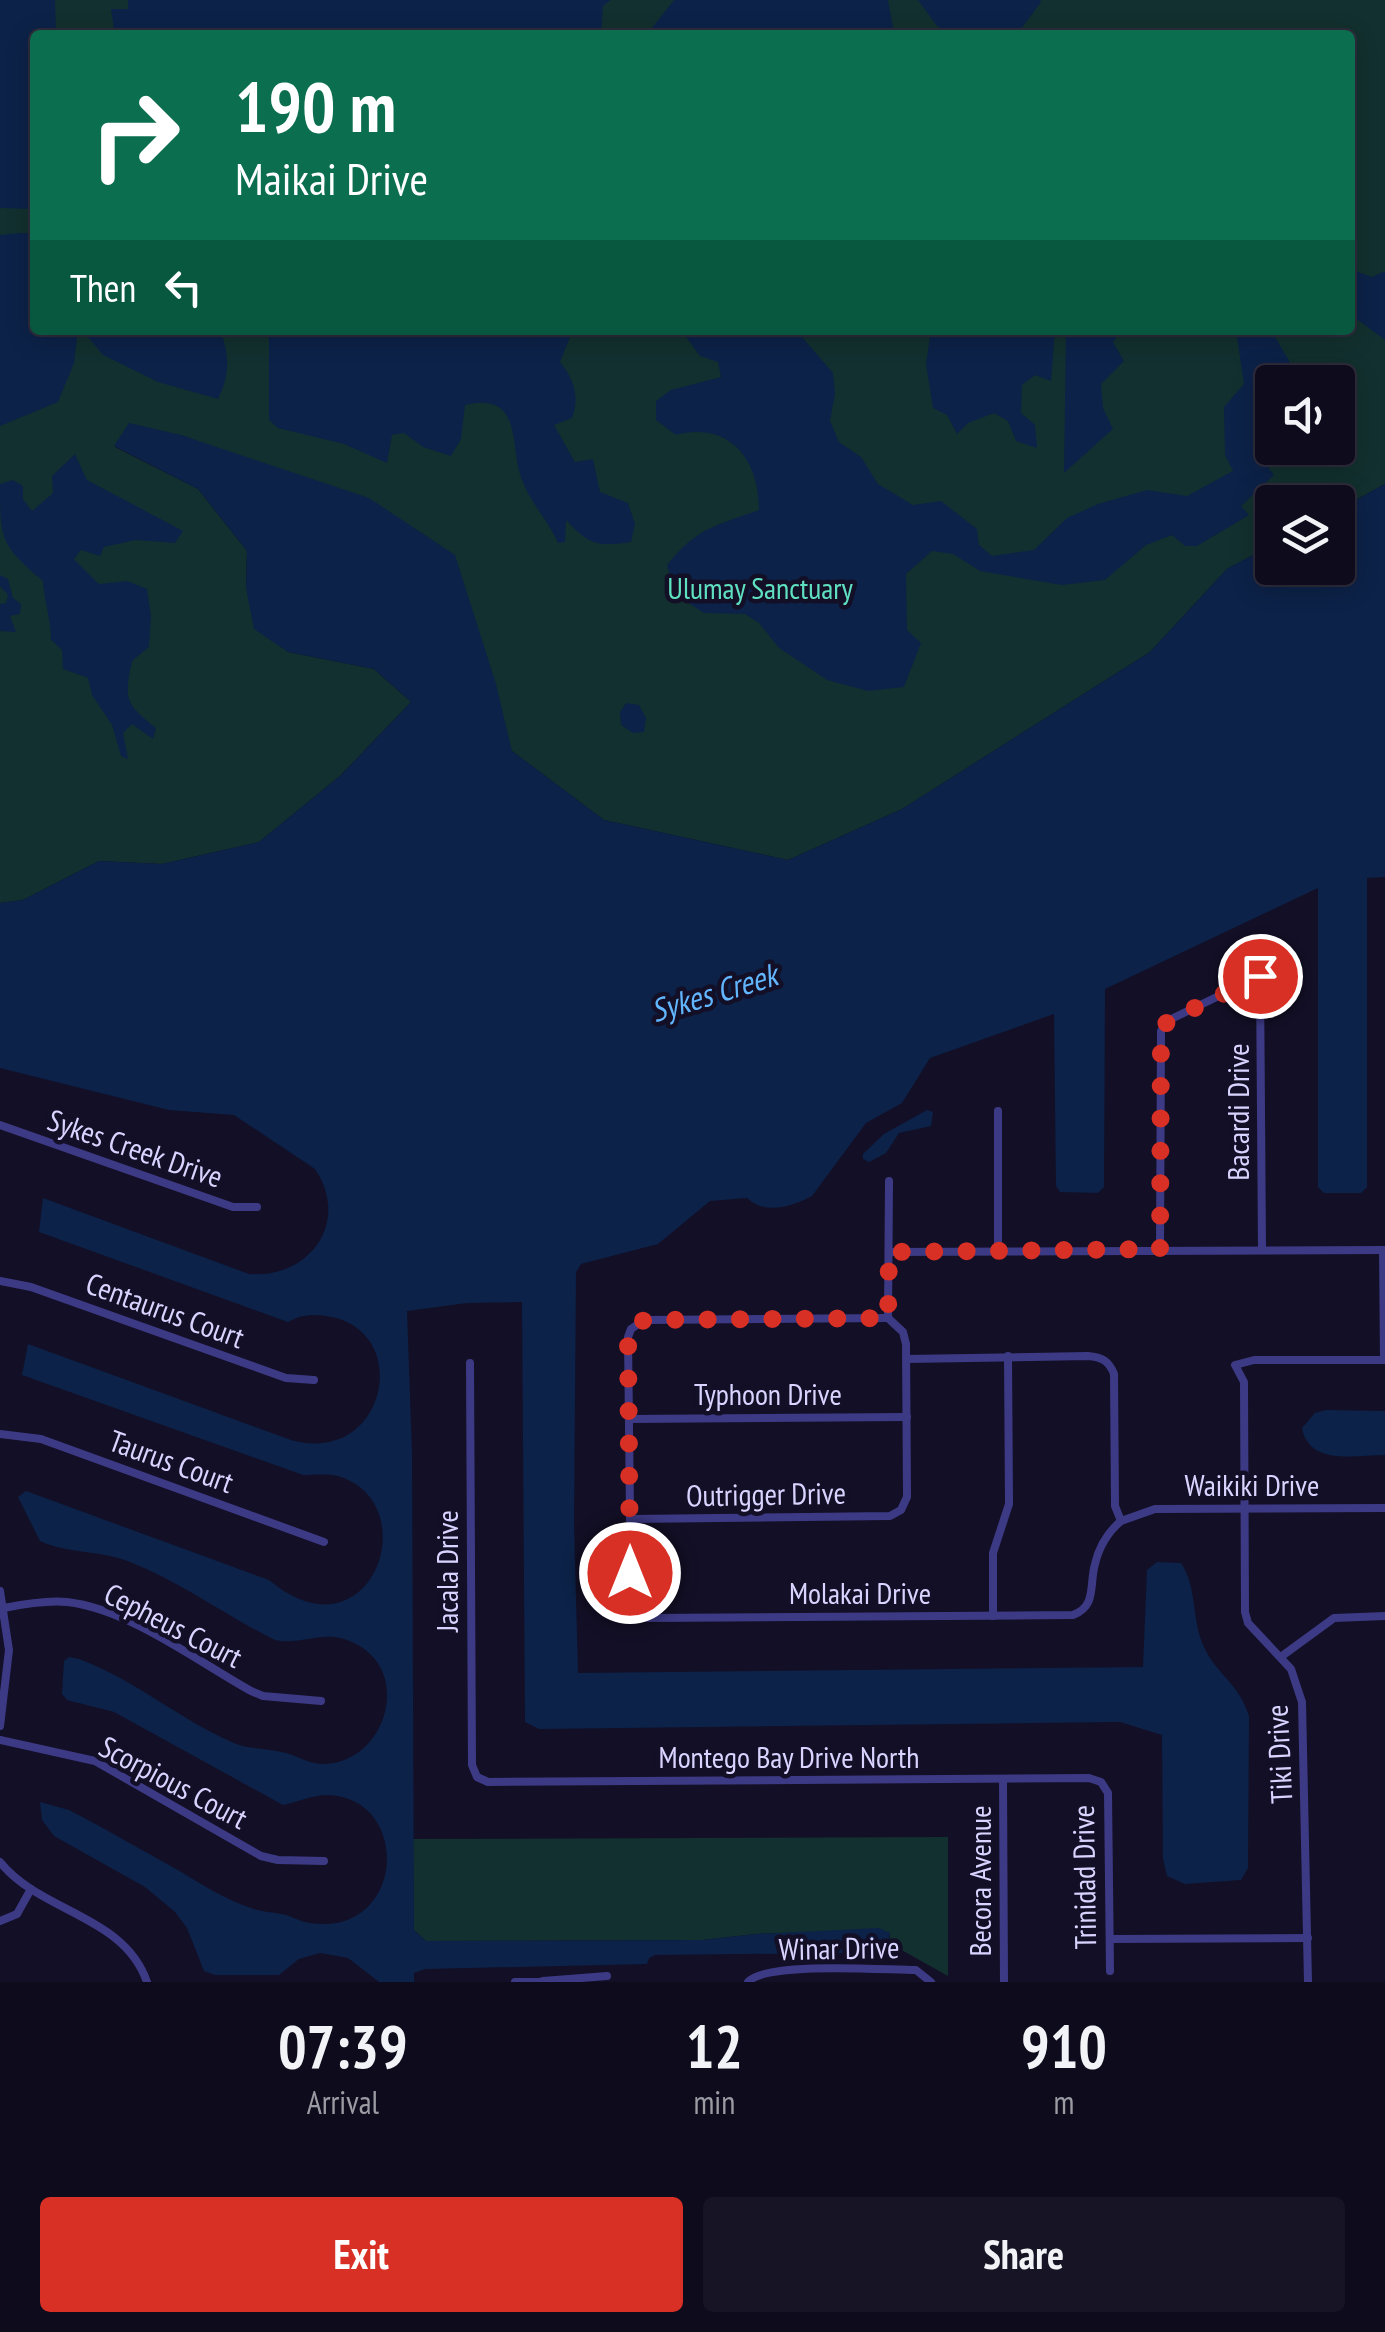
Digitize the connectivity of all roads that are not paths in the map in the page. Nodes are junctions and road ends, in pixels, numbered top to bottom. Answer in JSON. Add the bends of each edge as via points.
{"nodes":[{"id":1,"x":998,"y":1110,"type":"dead end"},
{"id":2,"x":0,"y":1125,"type":"edge"},
{"id":3,"x":889,"y":1181,"type":"dead end"},
{"id":4,"x":257,"y":1206,"type":"dead end"},
{"id":5,"x":1262,"y":1248,"type":"junction"},
{"id":6,"x":1160,"y":1249,"type":"junction"},
{"id":7,"x":998,"y":1250,"type":"junction"},
{"id":8,"x":1384,"y":1250,"type":"edge"},
{"id":9,"x":889,"y":1252,"type":"junction"},
{"id":10,"x":0,"y":1281,"type":"edge"},
{"id":11,"x":888,"y":1318,"type":"junction"},
{"id":12,"x":1008,"y":1356,"type":"junction"},
{"id":13,"x":906,"y":1359,"type":"junction"},
{"id":14,"x":1384,"y":1360,"type":"edge"},
{"id":15,"x":470,"y":1363,"type":"dead end"},
{"id":16,"x":314,"y":1380,"type":"dead end"},
{"id":17,"x":906,"y":1417,"type":"junction"},
{"id":18,"x":629,"y":1419,"type":"junction"},
{"id":19,"x":0,"y":1434,"type":"edge"},
{"id":20,"x":1245,"y":1508,"type":"junction"},
{"id":21,"x":1385,"y":1508,"type":"edge"},
{"id":22,"x":630,"y":1518,"type":"junction"},
{"id":23,"x":1121,"y":1521,"type":"junction"},
{"id":24,"x":324,"y":1542,"type":"dead end"},
{"id":25,"x":0,"y":1591,"type":"edge"},
{"id":26,"x":4,"y":1608,"type":"junction"},
{"id":27,"x":992,"y":1616,"type":"junction"},
{"id":28,"x":1385,"y":1616,"type":"edge"},
{"id":29,"x":1282,"y":1656,"type":"junction"},
{"id":30,"x":320,"y":1701,"type":"dead end"},
{"id":31,"x":0,"y":1726,"type":"edge"},
{"id":32,"x":0,"y":1740,"type":"edge"},
{"id":33,"x":477,"y":1777,"type":"joint"},
{"id":34,"x":1003,"y":1778,"type":"junction"},
{"id":35,"x":1100,"y":1782,"type":"joint"},
{"id":36,"x":324,"y":1860,"type":"dead end"},
{"id":37,"x":0,"y":1862,"type":"edge"},
{"id":38,"x":30,"y":1889,"type":"junction"},
{"id":39,"x":0,"y":1920,"type":"edge"},
{"id":40,"x":1308,"y":1938,"type":"junction"},
{"id":41,"x":1110,"y":1939,"type":"junction"},
{"id":42,"x":1110,"y":1972,"type":"dead end"},
{"id":43,"x":607,"y":1976,"type":"dead end"},
{"id":44,"x":543,"y":1981,"type":"edge"},
{"id":45,"x":147,"y":1982,"type":"edge"},
{"id":46,"x":515,"y":1982,"type":"edge"},
{"id":47,"x":748,"y":1982,"type":"edge"},
{"id":48,"x":931,"y":1982,"type":"edge"},
{"id":49,"x":1004,"y":1982,"type":"edge"},
{"id":50,"x":1308,"y":1982,"type":"edge"}],
"edges":[{"from":1,"to":7,"type":"street"},
{"from":2,"to":4,"type":"street","name":"Sykes Creek Drive","via":[[233,1207]]},
{"from":3,"to":9,"type":"street"},
{"from":5,"to":6,"type":"street"},
{"from":5,"to":6,"type":"street","name":"Bacardi Drive","via":[[1260,976],[1161,1030]]},
{"from":5,"to":8,"type":"street"},
{"from":6,"to":7,"type":"street"},
{"from":7,"to":9,"type":"street"},
{"from":8,"to":14,"type":"street"},
{"from":9,"to":11,"type":"street"},
{"from":10,"to":16,"type":"street","name":"Centaurus Court","via":[[286,1378]]},
{"from":11,"to":13,"type":"street","via":[[903,1332]]},
{"from":11,"to":18,"type":"street","via":[[644,1320],[628,1337]]},
{"from":12,"to":13,"type":"street"},
{"from":12,"to":23,"type":"street","via":[[1095,1356],[1110,1364],[1114,1506]]},
{"from":12,"to":27,"type":"street","via":[[1009,1504],[993,1553]]},
{"from":13,"to":17,"type":"street"},
{"from":14,"to":20,"type":"street","name":"Tiki Drive","via":[[1235,1365],[1244,1382]]},
{"from":15,"to":33,"type":"street","name":"Jacala Drive"},
{"from":17,"to":18,"type":"street","name":"Typhoon Drive"},
{"from":17,"to":22,"type":"street","name":"Outrigger Drive","via":[[908,1497],[890,1516]]},
{"from":18,"to":22,"type":"street"},
{"from":19,"to":24,"type":"street","name":"Taurus Court","via":[[42,1439]]},
{"from":20,"to":21,"type":"street","name":"Waikiki Drive"},
{"from":20,"to":23,"type":"street","name":"Waikiki Drive","via":[[1156,1509]]},
{"from":20,"to":29,"type":"street","name":"Tiki Drive","via":[[1244,1612]]},
{"from":22,"to":27,"type":"street","name":"Molakai Drive","via":[[631,1600],[648,1618]]},
{"from":23,"to":27,"type":"street","name":"Molakai Drive","via":[[1095,1562],[1084,1609]]},
{"from":25,"to":26,"type":"street"},
{"from":26,"to":30,"type":"street","name":"Cepheus Court","via":[[59,1601],[92,1607],[251,1691]]},
{"from":26,"to":31,"type":"street","via":[[8,1668]]},
{"from":28,"to":29,"type":"street","via":[[1334,1618]]},
{"from":29,"to":40,"type":"street","name":"Tiki Drive","via":[[1305,1718]]},
{"from":32,"to":36,"type":"street","name":"Scorpious Court","via":[[94,1761],[261,1856]]},
{"from":33,"to":34,"type":"street","name":"Montego Bay Drive North"},
{"from":34,"to":35,"type":"street","name":"Montego Bay Drive North"},
{"from":34,"to":49,"type":"street","name":"Becora Avenue"},
{"from":35,"to":41,"type":"street","name":"Trinidad Drive","via":[[1108,1793]]},
{"from":37,"to":38,"type":"street"},
{"from":38,"to":39,"type":"street","via":[[17,1914]]},
{"from":38,"to":45,"type":"street","via":[[116,1937],[134,1954]]},
{"from":40,"to":41,"type":"street"},
{"from":40,"to":50,"type":"street","name":"Tiki Drive"},
{"from":41,"to":42,"type":"street","name":"Trinidad Drive"},
{"from":43,"to":44,"type":"street"},
{"from":44,"to":46,"type":"street"},
{"from":47,"to":48,"type":"street","name":"Winar Drive","via":[[758,1973],[805,1969],[916,1970]]}]}
